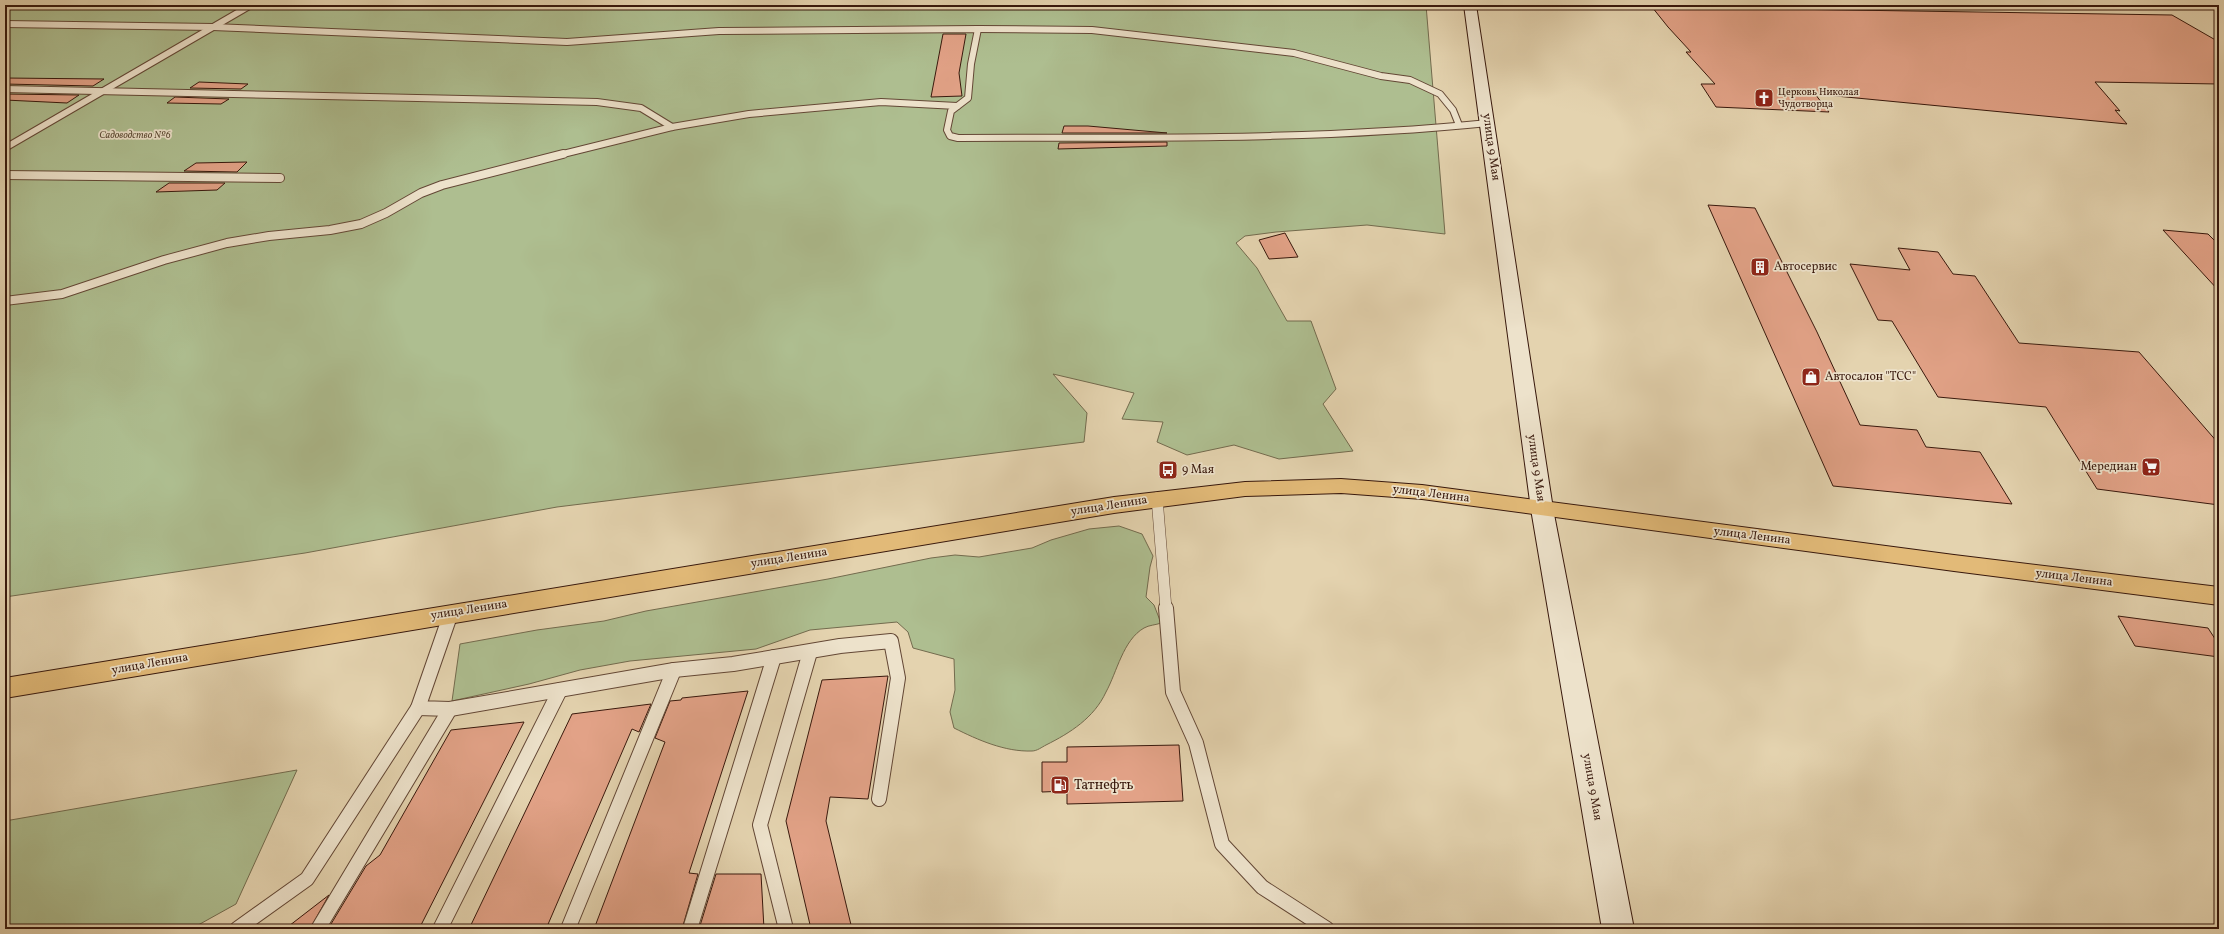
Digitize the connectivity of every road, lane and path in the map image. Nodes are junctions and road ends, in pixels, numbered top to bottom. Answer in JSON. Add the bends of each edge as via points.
{"nodes":[{"id":1,"x":251,"y":5,"type":"edge"},
{"id":2,"x":1470,"y":5,"type":"edge"},
{"id":3,"x":5,"y":24,"type":"edge"},
{"id":4,"x":213,"y":27,"type":"junction"},
{"id":5,"x":978,"y":29,"type":"junction"},
{"id":6,"x":5,"y":89,"type":"edge"},
{"id":7,"x":103,"y":90,"type":"junction"},
{"id":8,"x":957,"y":106,"type":"junction"},
{"id":9,"x":1488,"y":123,"type":"junction"},
{"id":10,"x":1459,"y":125,"type":"junction"},
{"id":11,"x":672,"y":127,"type":"junction"},
{"id":12,"x":5,"y":148,"type":"edge"},
{"id":13,"x":5,"y":175,"type":"edge"},
{"id":14,"x":280,"y":178,"type":"dead end"},
{"id":15,"x":5,"y":301,"type":"edge"},
{"id":16,"x":1157,"y":498,"type":"junction"},
{"id":17,"x":1542,"y":509,"type":"junction"},
{"id":18,"x":2219,"y":596,"type":"edge"},
{"id":19,"x":451,"y":613,"type":"junction"},
{"id":20,"x":810,"y":652,"type":"junction"},
{"id":21,"x":774,"y":657,"type":"junction"},
{"id":22,"x":674,"y":670,"type":"junction"},
{"id":23,"x":5,"y":688,"type":"edge"},
{"id":24,"x":560,"y":690,"type":"junction"},
{"id":25,"x":418,"y":708,"type":"junction"},
{"id":26,"x":450,"y":709,"type":"junction"},
{"id":27,"x":879,"y":799,"type":"dead end"},
{"id":28,"x":237,"y":929,"type":"edge"},
{"id":29,"x":318,"y":929,"type":"edge"},
{"id":30,"x":440,"y":929,"type":"edge"},
{"id":31,"x":568,"y":929,"type":"edge"},
{"id":32,"x":690,"y":929,"type":"edge"},
{"id":33,"x":786,"y":929,"type":"edge"},
{"id":34,"x":1327,"y":929,"type":"edge"},
{"id":35,"x":1618,"y":929,"type":"edge"}],
"edges":[{"from":1,"to":4,"type":"lane"},
{"from":2,"to":9,"type":"main road","name":"улица 9 Мая"},
{"from":3,"to":4,"type":"lane"},
{"from":4,"to":5,"type":"lane","via":[[567,42],[719,31]]},
{"from":4,"to":7,"type":"lane"},
{"from":5,"to":8,"type":"lane","via":[[968,98]]},
{"from":5,"to":10,"type":"lane","via":[[1092,30],[1294,54],[1381,76],[1410,80],[1440,94],[1453,110]]},
{"from":6,"to":7,"type":"lane"},
{"from":7,"to":11,"type":"lane","via":[[597,102],[641,108]]},
{"from":7,"to":12,"type":"lane"},
{"from":8,"to":10,"type":"lane","via":[[951,111],[947,130],[950,136],[958,138],[1269,136],[1411,131]]},
{"from":8,"to":11,"type":"lane","via":[[881,102],[749,114]]},
{"from":9,"to":10,"type":"lane"},
{"from":9,"to":17,"type":"main road","name":"улица 9 Мая"},
{"from":11,"to":15,"type":"lane","via":[[442,185],[361,224],[227,243],[164,260],[62,294]]},
{"from":13,"to":14,"type":"lane"},
{"from":16,"to":17,"type":"main road","name":"улица Ленина","via":[[1245,489],[1341,486],[1422,492]]},
{"from":16,"to":19,"type":"main road","name":"улица Ленина"},
{"from":16,"to":34,"type":"lane","via":[[1173,692],[1196,743],[1222,844],[1262,887]]},
{"from":17,"to":18,"type":"main road","name":"улица Ленина"},
{"from":17,"to":35,"type":"main road","name":"улица 9 Мая"},
{"from":19,"to":23,"type":"main road","name":"улица Ленина"},
{"from":19,"to":25,"type":"lane"},
{"from":20,"to":21,"type":"lane"},
{"from":20,"to":27,"type":"lane","via":[[891,641],[898,678]]},
{"from":20,"to":33,"type":"lane","via":[[760,825]]},
{"from":21,"to":22,"type":"lane"},
{"from":21,"to":32,"type":"lane"},
{"from":22,"to":24,"type":"lane"},
{"from":22,"to":31,"type":"lane"},
{"from":24,"to":26,"type":"lane"},
{"from":24,"to":30,"type":"lane"},
{"from":25,"to":26,"type":"lane"},
{"from":25,"to":28,"type":"lane","via":[[307,879]]},
{"from":26,"to":29,"type":"lane"}]}
